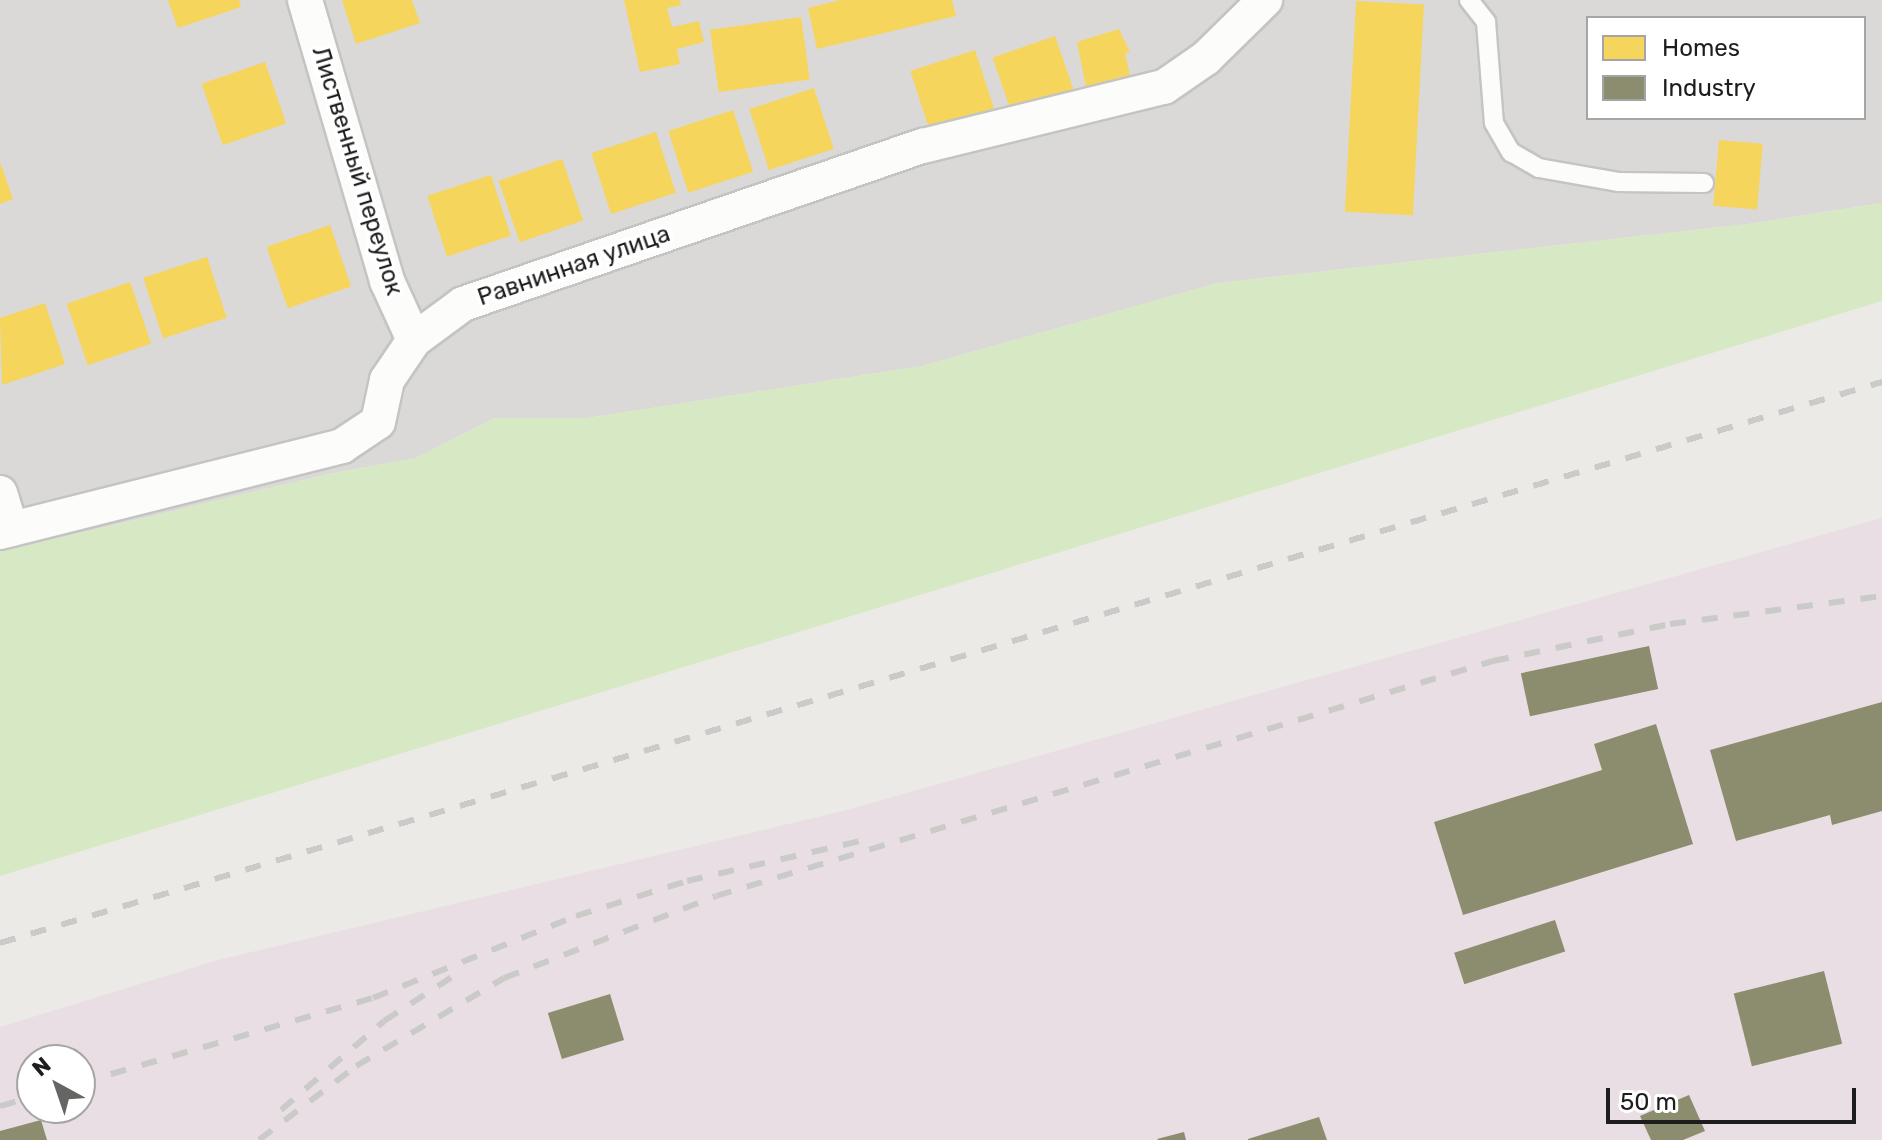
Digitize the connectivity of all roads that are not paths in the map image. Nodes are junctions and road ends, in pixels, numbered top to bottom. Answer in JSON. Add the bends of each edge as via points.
{"nodes":[{"id":1,"x":305,"y":0,"type":"edge"},
{"id":2,"x":1265,"y":0,"type":"edge"},
{"id":3,"x":1469,"y":0,"type":"edge"},
{"id":4,"x":1704,"y":183,"type":"dead end"},
{"id":5,"x":414,"y":340,"type":"junction"},
{"id":6,"x":0,"y":493,"type":"edge"},
{"id":7,"x":6,"y":531,"type":"edge"}],
"edges":[{"from":1,"to":5,"type":"street","name":"Лиственный переулок","via":[[387,281]]},
{"from":2,"to":5,"type":"street","name":"Равнинная улица","via":[[1206,58],[1164,87],[923,146],[463,304]]},
{"from":3,"to":4,"type":"lane","via":[[1486,22],[1494,123],[1511,152],[1539,168],[1618,182]]},
{"from":5,"to":7,"type":"street","name":"Равнинная улица","via":[[387,380],[378,422],[342,446]]},
{"from":6,"to":7,"type":"street"}]}
